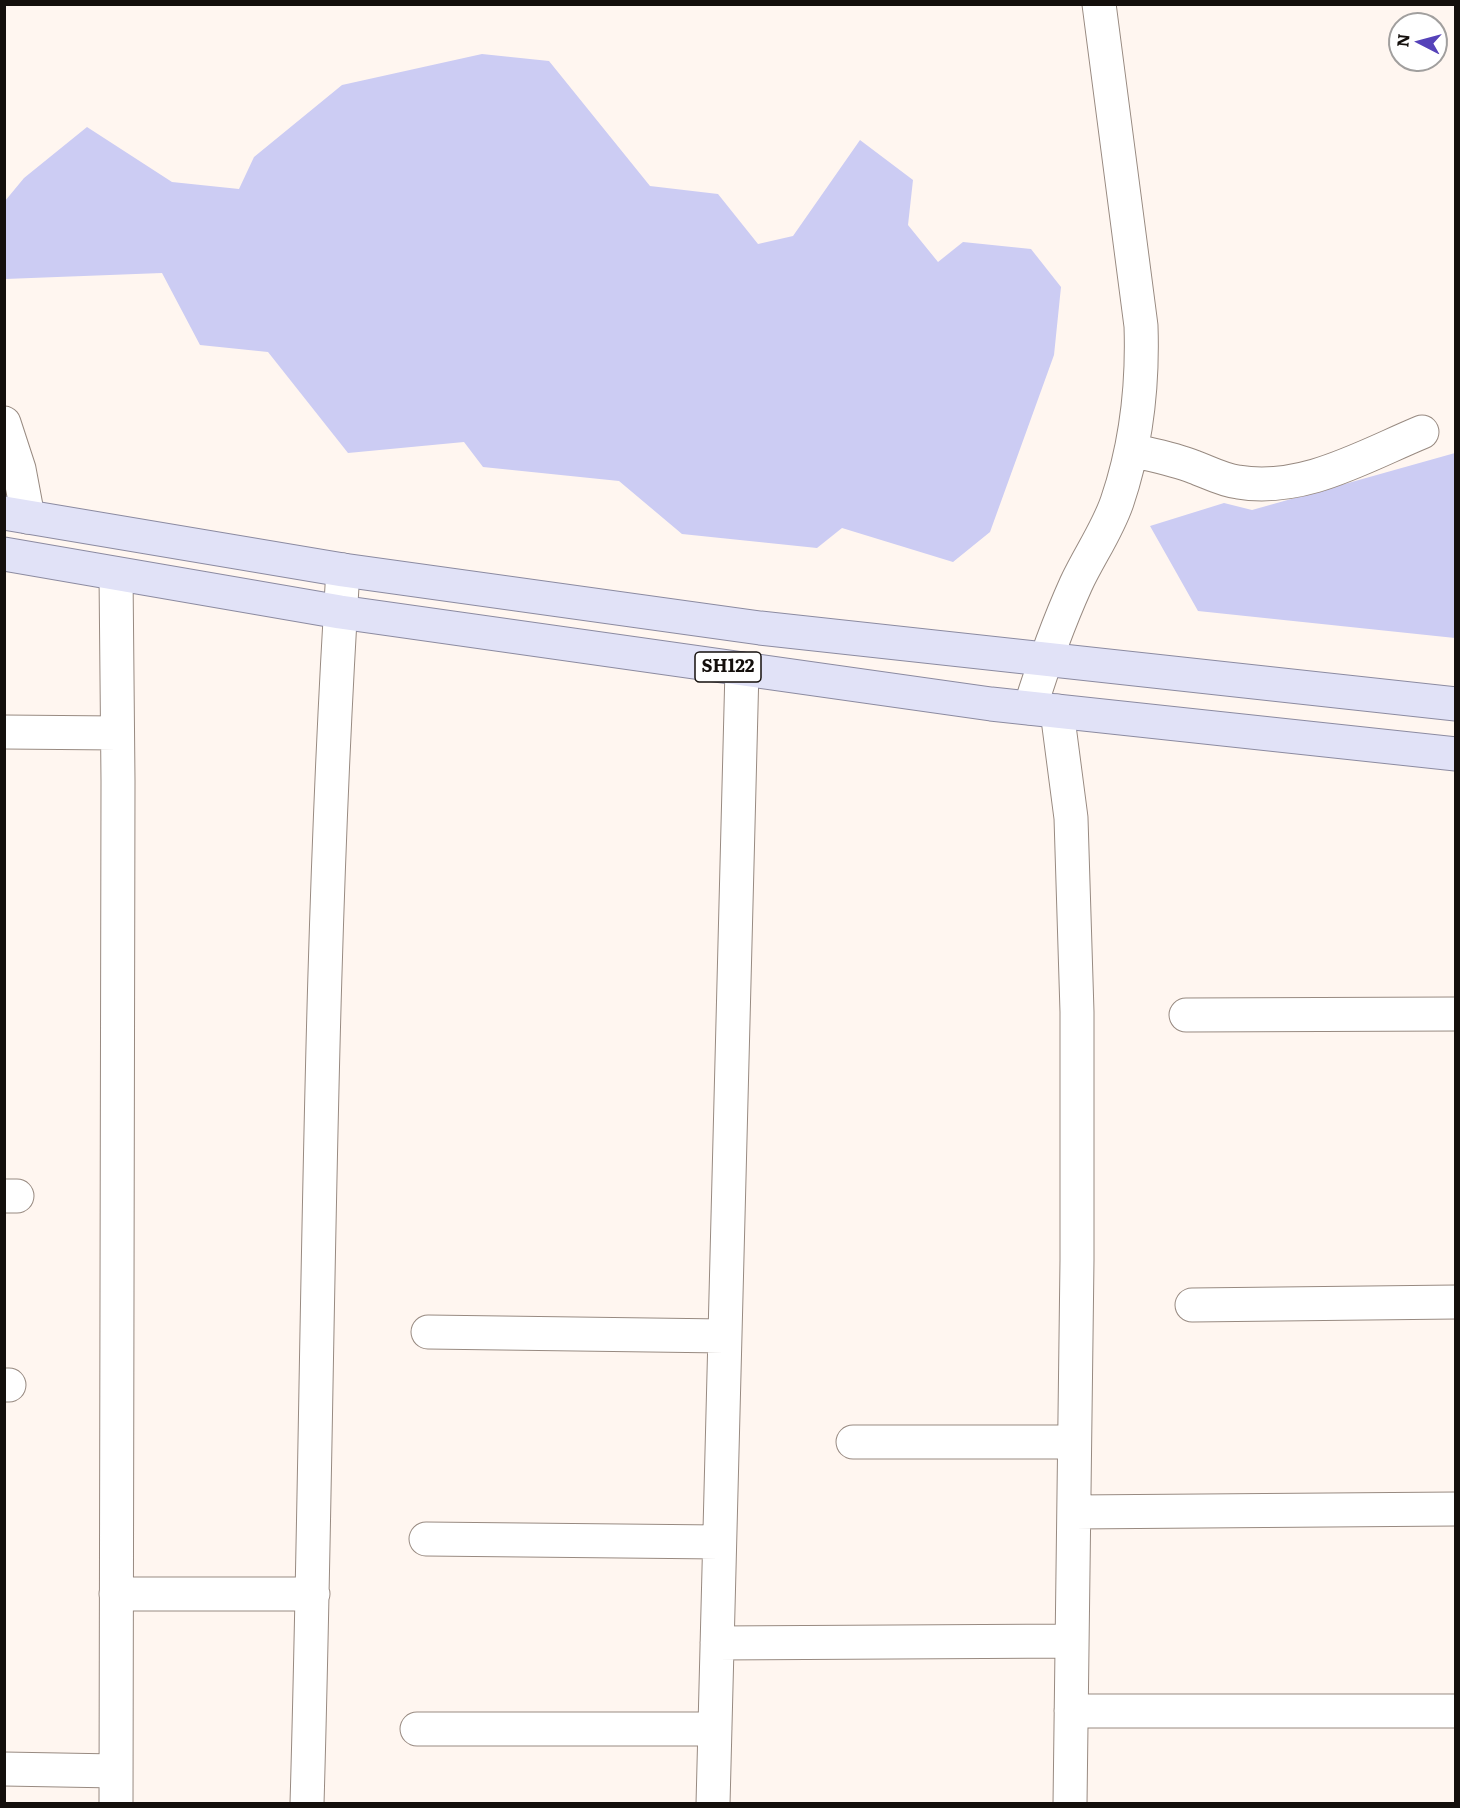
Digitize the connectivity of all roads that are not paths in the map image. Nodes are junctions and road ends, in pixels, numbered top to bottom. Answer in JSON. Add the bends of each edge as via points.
{"nodes":[{"id":1,"x":1099,"y":4,"type":"edge"},
{"id":2,"x":4,"y":423,"type":"edge"},
{"id":3,"x":1422,"y":432,"type":"dead end"},
{"id":4,"x":1131,"y":450,"type":"junction"},
{"id":5,"x":16,"y":515,"type":"edge"},
{"id":6,"x":4,"y":554,"type":"edge"},
{"id":7,"x":343,"y":570,"type":"junction"},
{"id":8,"x":116,"y":574,"type":"junction"},
{"id":9,"x":340,"y":612,"type":"junction"},
{"id":10,"x":1046,"y":659,"type":"junction"},
{"id":11,"x":742,"y":669,"type":"junction"},
{"id":12,"x":1455,"y":704,"type":"edge"},
{"id":13,"x":1043,"y":710,"type":"junction"},
{"id":14,"x":4,"y":732,"type":"edge"},
{"id":15,"x":117,"y":734,"type":"junction"},
{"id":16,"x":1455,"y":754,"type":"edge"},
{"id":17,"x":1455,"y":1014,"type":"edge"},
{"id":18,"x":1186,"y":1015,"type":"dead end"},
{"id":19,"x":1455,"y":1302,"type":"edge"},
{"id":20,"x":1192,"y":1305,"type":"dead end"},
{"id":21,"x":428,"y":1332,"type":"dead end"},
{"id":22,"x":724,"y":1336,"type":"junction"},
{"id":23,"x":853,"y":1442,"type":"dead end"},
{"id":24,"x":1074,"y":1442,"type":"junction"},
{"id":25,"x":1455,"y":1509,"type":"edge"},
{"id":26,"x":1074,"y":1512,"type":"junction"},
{"id":27,"x":426,"y":1539,"type":"dead end"},
{"id":28,"x":719,"y":1542,"type":"junction"},
{"id":29,"x":116,"y":1594,"type":"junction"},
{"id":30,"x":313,"y":1594,"type":"junction"},
{"id":31,"x":1071,"y":1641,"type":"junction"},
{"id":32,"x":717,"y":1643,"type":"junction"},
{"id":33,"x":1071,"y":1711,"type":"junction"},
{"id":34,"x":1455,"y":1711,"type":"edge"},
{"id":35,"x":417,"y":1729,"type":"dead end"},
{"id":36,"x":715,"y":1729,"type":"junction"},
{"id":37,"x":4,"y":1769,"type":"edge"},
{"id":38,"x":116,"y":1771,"type":"junction"},
{"id":39,"x":116,"y":1803,"type":"edge"},
{"id":40,"x":307,"y":1803,"type":"edge"},
{"id":41,"x":713,"y":1803,"type":"edge"},
{"id":42,"x":1070,"y":1803,"type":"edge"}],
"edges":[{"from":1,"to":4,"type":"street","via":[[1141,326],[1142,362]]},
{"from":2,"to":5,"type":"street","via":[[19,470]]},
{"from":3,"to":4,"type":"street","via":[[1322,474],[1268,484],[1238,482]]},
{"from":4,"to":10,"type":"street","via":[[1116,505],[1077,581]]},
{"from":5,"to":7,"type":"main road","number":"SH122"},
{"from":6,"to":8,"type":"main road","number":"SH122"},
{"from":7,"to":9,"type":"street"},
{"from":7,"to":10,"type":"main road","number":"SH122","via":[[760,628]]},
{"from":8,"to":9,"type":"main road","number":"SH122"},
{"from":8,"to":15,"type":"street"},
{"from":9,"to":11,"type":"main road","number":"SH122"},
{"from":9,"to":30,"type":"street","via":[[323,1023]]},
{"from":10,"to":12,"type":"main road","number":"SH122"},
{"from":10,"to":13,"type":"street"},
{"from":11,"to":13,"type":"main road","number":"SH122"},
{"from":11,"to":22,"type":"street"},
{"from":13,"to":16,"type":"main road","number":"SH122"},
{"from":13,"to":24,"type":"street","via":[[1071,818],[1077,1012]]},
{"from":14,"to":15,"type":"street"},
{"from":15,"to":29,"type":"street"},
{"from":17,"to":18,"type":"street"},
{"from":19,"to":20,"type":"street"},
{"from":21,"to":22,"type":"street"},
{"from":22,"to":28,"type":"street"},
{"from":23,"to":24,"type":"street"},
{"from":24,"to":26,"type":"street"},
{"from":25,"to":26,"type":"street"},
{"from":26,"to":31,"type":"street"},
{"from":27,"to":28,"type":"street"},
{"from":28,"to":32,"type":"street"},
{"from":29,"to":30,"type":"street"},
{"from":29,"to":38,"type":"street"},
{"from":30,"to":40,"type":"street"},
{"from":31,"to":32,"type":"street"},
{"from":31,"to":33,"type":"street"},
{"from":32,"to":36,"type":"street"},
{"from":33,"to":34,"type":"street"},
{"from":33,"to":42,"type":"street"},
{"from":35,"to":36,"type":"street"},
{"from":36,"to":41,"type":"street"},
{"from":37,"to":38,"type":"street"},
{"from":38,"to":39,"type":"street"}]}
